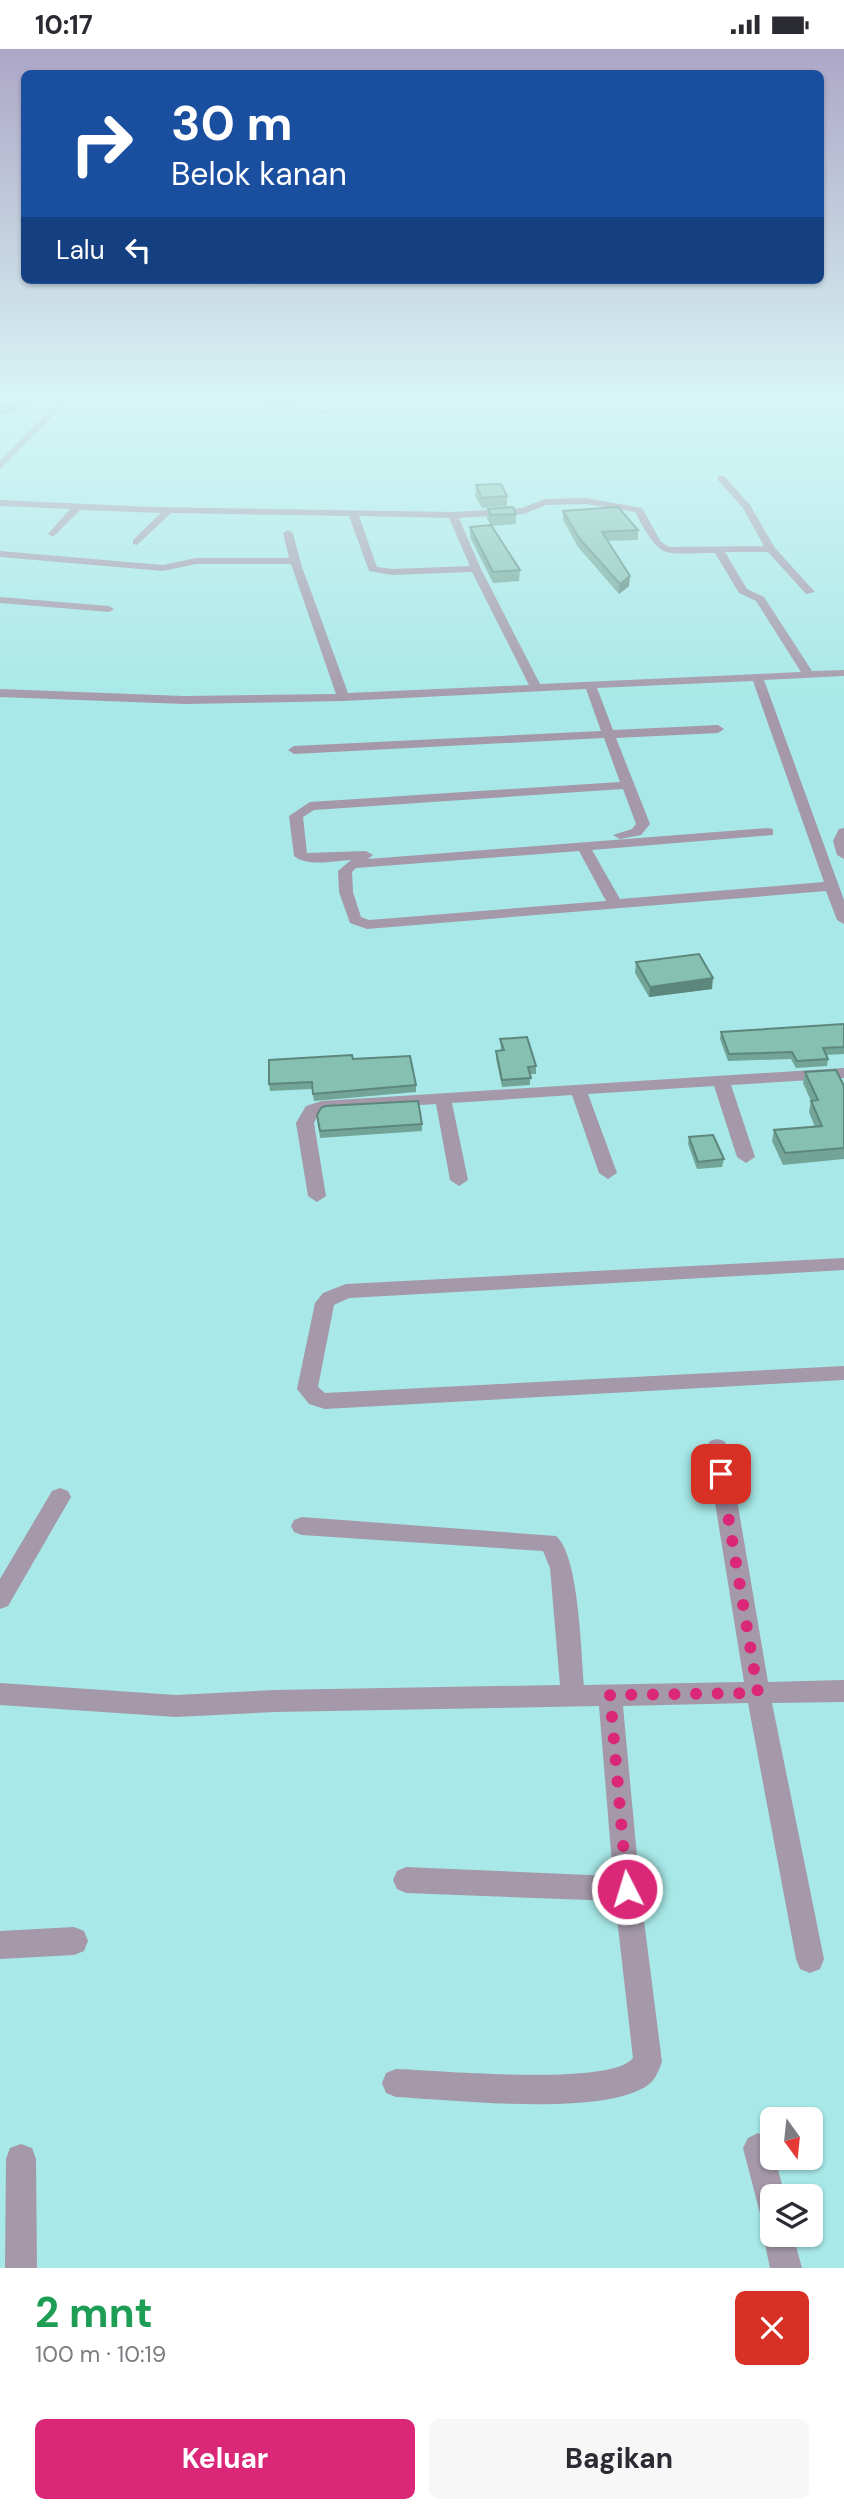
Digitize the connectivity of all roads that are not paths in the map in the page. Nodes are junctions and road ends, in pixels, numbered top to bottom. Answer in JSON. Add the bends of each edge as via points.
{"nodes":[{"id":1,"x":741,"y":501,"type":"edge"},
{"id":2,"x":0,"y":503,"type":"edge"},
{"id":3,"x":78,"y":506,"type":"junction"},
{"id":4,"x":169,"y":510,"type":"junction"},
{"id":5,"x":353,"y":514,"type":"junction"},
{"id":6,"x":453,"y":515,"type":"junction"},
{"id":7,"x":288,"y":533,"type":"dead end"},
{"id":8,"x":53,"y":534,"type":"dead end"},
{"id":9,"x":137,"y":542,"type":"dead end"},
{"id":10,"x":771,"y":549,"type":"junction"},
{"id":11,"x":719,"y":551,"type":"junction"},
{"id":12,"x":0,"y":554,"type":"edge"},
{"id":13,"x":295,"y":561,"type":"junction"},
{"id":14,"x":476,"y":569,"type":"junction"},
{"id":15,"x":810,"y":592,"type":"dead end"},
{"id":16,"x":0,"y":600,"type":"edge"},
{"id":17,"x":109,"y":609,"type":"dead end"},
{"id":18,"x":844,"y":673,"type":"edge"},
{"id":19,"x":808,"y":674,"type":"junction"},
{"id":20,"x":757,"y":676,"type":"junction"},
{"id":21,"x":590,"y":685,"type":"junction"},
{"id":22,"x":537,"y":687,"type":"junction"},
{"id":23,"x":0,"y":693,"type":"edge"},
{"id":24,"x":343,"y":697,"type":"junction"},
{"id":25,"x":718,"y":729,"type":"dead end"},
{"id":26,"x":609,"y":733,"type":"junction"},
{"id":27,"x":294,"y":750,"type":"dead end"},
{"id":28,"x":630,"y":785,"type":"junction"},
{"id":29,"x":768,"y":832,"type":"dead end"},
{"id":30,"x":844,"y":832,"type":"edge"},
{"id":31,"x":583,"y":846,"type":"junction"},
{"id":32,"x":844,"y":855,"type":"edge"},
{"id":33,"x":831,"y":886,"type":"junction"},
{"id":34,"x":615,"y":904,"type":"junction"},
{"id":35,"x":844,"y":921,"type":"edge"},
{"id":36,"x":844,"y":1073,"type":"edge"},
{"id":37,"x":721,"y":1081,"type":"junction"},
{"id":38,"x":578,"y":1090,"type":"junction"},
{"id":39,"x":443,"y":1098,"type":"junction"},
{"id":40,"x":746,"y":1157,"type":"dead end"},
{"id":41,"x":608,"y":1173,"type":"dead end"},
{"id":42,"x":458,"y":1180,"type":"dead end"},
{"id":43,"x":317,"y":1196,"type":"dead end"},
{"id":44,"x":844,"y":1264,"type":"edge"},
{"id":45,"x":844,"y":1373,"type":"edge"},
{"id":46,"x":717,"y":1447,"type":"dead end"},
{"id":47,"x":60,"y":1497,"type":"dead end"},
{"id":48,"x":302,"y":1526,"type":"dead end"},
{"id":49,"x":0,"y":1599,"type":"edge"},
{"id":50,"x":844,"y":1691,"type":"edge"},
{"id":51,"x":758,"y":1693,"type":"junction"},
{"id":52,"x":0,"y":1694,"type":"edge"},
{"id":53,"x":610,"y":1695,"type":"junction"},
{"id":54,"x":573,"y":1696,"type":"junction"},
{"id":55,"x":407,"y":1880,"type":"dead end"},
{"id":56,"x":627,"y":1889,"type":"junction"},
{"id":57,"x":74,"y":1941,"type":"dead end"},
{"id":58,"x":0,"y":1945,"type":"edge"},
{"id":59,"x":810,"y":1959,"type":"dead end"},
{"id":60,"x":396,"y":2083,"type":"dead end"},
{"id":61,"x":758,"y":2148,"type":"dead end"},
{"id":62,"x":21,"y":2159,"type":"dead end"},
{"id":63,"x":767,"y":2184,"type":"edge"},
{"id":64,"x":781,"y":2247,"type":"edge"},
{"id":65,"x":21,"y":2268,"type":"edge"},
{"id":66,"x":786,"y":2268,"type":"edge"}],
"edges":[{"from":1,"to":10,"type":"street"},
{"from":2,"to":3,"type":"street"},
{"from":3,"to":4,"type":"street"},
{"from":3,"to":8,"type":"street"},
{"from":4,"to":5,"type":"street"},
{"from":4,"to":9,"type":"street"},
{"from":5,"to":6,"type":"street"},
{"from":5,"to":14,"type":"street","via":[[373,569]]},
{"from":6,"to":11,"type":"street","via":[[527,510],[545,502],[605,503],[639,510],[657,544],[667,550]]},
{"from":6,"to":14,"type":"street"},
{"from":7,"to":13,"type":"street"},
{"from":10,"to":11,"type":"street"},
{"from":10,"to":15,"type":"street"},
{"from":11,"to":19,"type":"street","via":[[743,591],[760,599]]},
{"from":12,"to":13,"type":"street","via":[[163,568],[196,561]]},
{"from":13,"to":24,"type":"street"},
{"from":14,"to":22,"type":"street"},
{"from":16,"to":17,"type":"street"},
{"from":18,"to":19,"type":"street"},
{"from":19,"to":20,"type":"street"},
{"from":20,"to":21,"type":"street"},
{"from":20,"to":33,"type":"street"},
{"from":21,"to":22,"type":"street"},
{"from":21,"to":26,"type":"street"},
{"from":22,"to":24,"type":"street"},
{"from":23,"to":24,"type":"street","via":[[184,700]]},
{"from":25,"to":26,"type":"street"},
{"from":26,"to":27,"type":"street"},
{"from":26,"to":28,"type":"street"},
{"from":28,"to":28,"type":"street","via":[[643,824],[628,834],[319,858],[298,852],[296,816],[310,806]]},
{"from":29,"to":31,"type":"street"},
{"from":30,"to":32,"type":"street","via":[[840,841]]},
{"from":31,"to":34,"type":"street"},
{"from":31,"to":34,"type":"street","via":[[352,865],[345,871],[346,892],[355,920],[366,925]]},
{"from":33,"to":34,"type":"street"},
{"from":33,"to":35,"type":"street"},
{"from":36,"to":37,"type":"street"},
{"from":37,"to":38,"type":"street"},
{"from":37,"to":40,"type":"street"},
{"from":38,"to":39,"type":"street"},
{"from":38,"to":41,"type":"street"},
{"from":39,"to":42,"type":"street"},
{"from":39,"to":43,"type":"street","via":[[312,1110],[305,1123]]},
{"from":44,"to":45,"type":"street","via":[[346,1291],[325,1303],[307,1389],[325,1401]]},
{"from":46,"to":51,"type":"street"},
{"from":47,"to":49,"type":"street"},
{"from":48,"to":54,"type":"street","via":[[548,1542],[555,1548],[561,1568]]},
{"from":50,"to":51,"type":"street"},
{"from":51,"to":53,"type":"street"},
{"from":51,"to":59,"type":"street"},
{"from":52,"to":54,"type":"street","via":[[177,1706]]},
{"from":53,"to":54,"type":"street"},
{"from":53,"to":56,"type":"street"},
{"from":55,"to":56,"type":"street"},
{"from":56,"to":60,"type":"street","via":[[648,2062],[639,2074],[621,2083],[577,2090]]},
{"from":57,"to":58,"type":"street"},
{"from":61,"to":63,"type":"street"},
{"from":62,"to":65,"type":"street"},
{"from":64,"to":66,"type":"street"}]}
